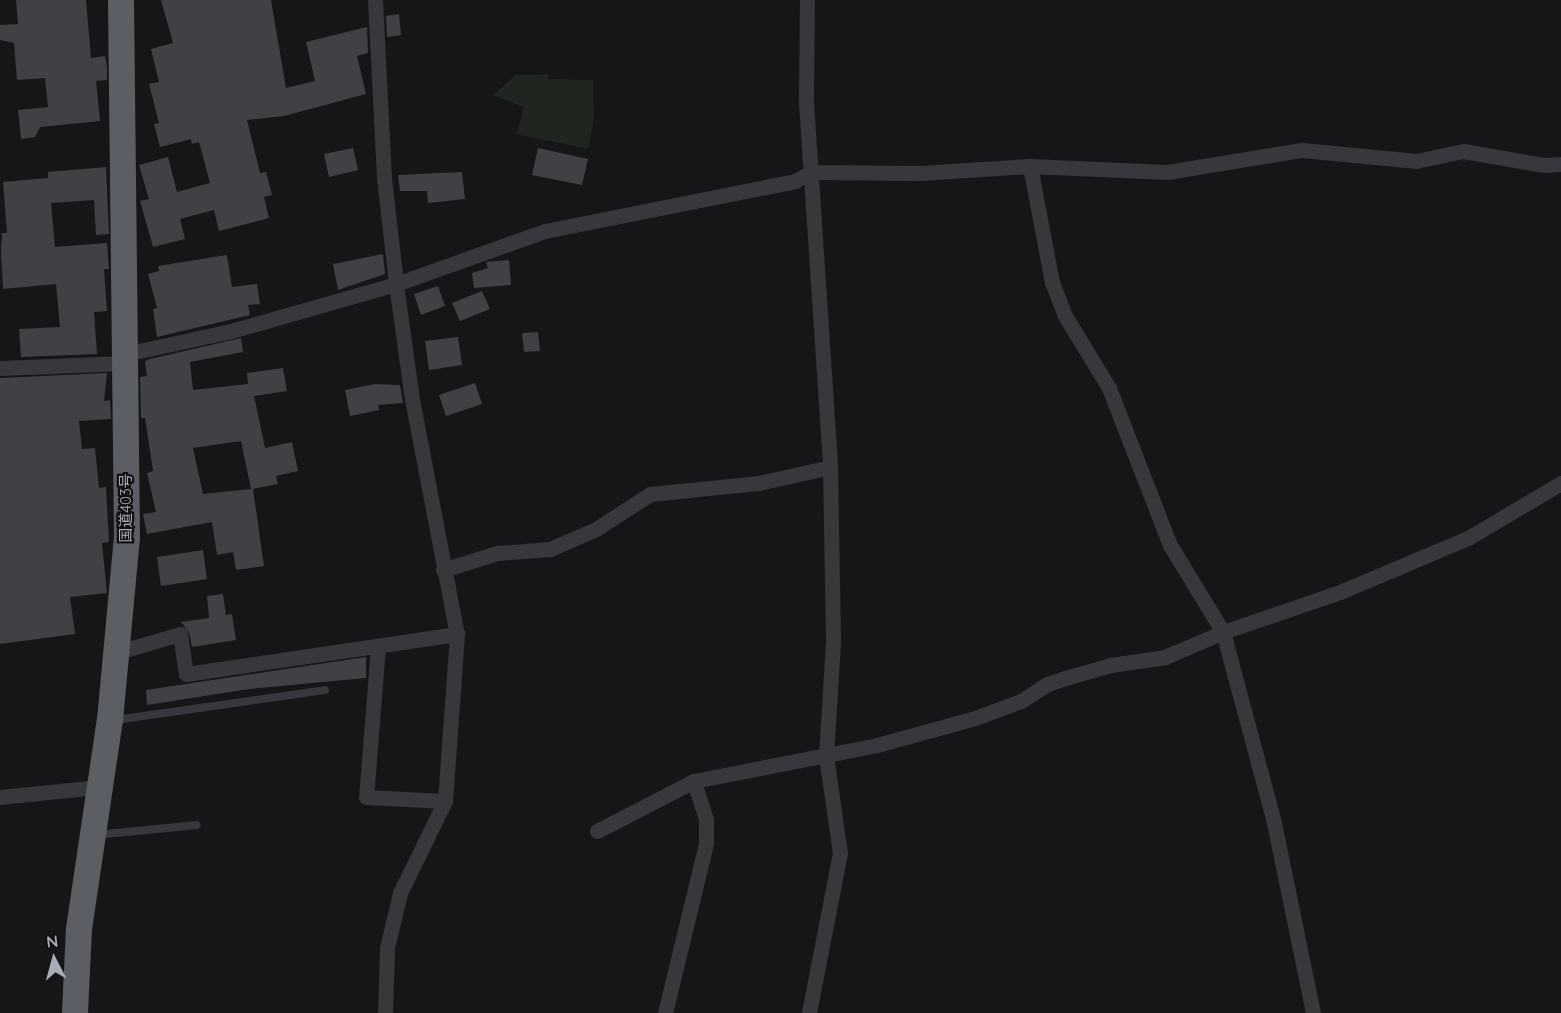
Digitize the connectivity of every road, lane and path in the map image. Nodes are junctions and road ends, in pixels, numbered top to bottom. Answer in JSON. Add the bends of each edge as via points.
{"nodes":[{"id":1,"x":121,"y":0,"type":"edge"},
{"id":2,"x":375,"y":0,"type":"edge"},
{"id":3,"x":807,"y":0,"type":"edge"},
{"id":4,"x":1561,"y":164,"type":"edge"},
{"id":5,"x":1030,"y":166,"type":"junction"},
{"id":6,"x":811,"y":172,"type":"junction"},
{"id":7,"x":396,"y":284,"type":"junction"},
{"id":8,"x":125,"y":358,"type":"junction"},
{"id":9,"x":0,"y":368,"type":"edge"},
{"id":10,"x":830,"y":467,"type":"junction"},
{"id":11,"x":1561,"y":483,"type":"edge"},
{"id":12,"x":443,"y":570,"type":"junction"},
{"id":13,"x":1223,"y":632,"type":"junction"},
{"id":14,"x":457,"y":634,"type":"junction"},
{"id":15,"x":378,"y":646,"type":"junction"},
{"id":16,"x":117,"y":652,"type":"junction"},
{"id":17,"x":325,"y":690,"type":"dead end"},
{"id":18,"x":110,"y":720,"type":"junction"},
{"id":19,"x":826,"y":756,"type":"junction"},
{"id":20,"x":694,"y":781,"type":"junction"},
{"id":21,"x":99,"y":787,"type":"junction"},
{"id":22,"x":0,"y":797,"type":"edge"},
{"id":23,"x":445,"y":801,"type":"junction"},
{"id":24,"x":197,"y":825,"type":"dead end"},
{"id":25,"x":597,"y":831,"type":"dead end"},
{"id":26,"x":91,"y":836,"type":"junction"},
{"id":27,"x":75,"y":1013,"type":"edge"},
{"id":28,"x":385,"y":1013,"type":"edge"},
{"id":29,"x":665,"y":1013,"type":"edge"},
{"id":30,"x":809,"y":1013,"type":"edge"},
{"id":31,"x":1313,"y":1013,"type":"edge"}],
"edges":[{"from":1,"to":8,"type":"highway","name":"国道403号"},
{"from":2,"to":7,"type":"street","via":[[384,178]]},
{"from":3,"to":6,"type":"street","via":[[806,102]]},
{"from":4,"to":5,"type":"street","via":[[1543,165],[1464,151],[1416,161],[1302,150],[1167,172]]},
{"from":5,"to":6,"type":"street","via":[[921,173]]},
{"from":5,"to":13,"type":"street","via":[[1052,282],[1064,314],[1109,388],[1170,545]]},
{"from":6,"to":7,"type":"street","via":[[795,181],[545,231]]},
{"from":6,"to":10,"type":"street"},
{"from":7,"to":8,"type":"street"},
{"from":7,"to":12,"type":"street"},
{"from":8,"to":9,"type":"street"},
{"from":8,"to":16,"type":"highway","name":"国道403号","via":[[127,538]]},
{"from":10,"to":12,"type":"street","via":[[759,483],[650,494],[596,530],[550,549],[497,553]]},
{"from":10,"to":19,"type":"street","via":[[833,642]]},
{"from":11,"to":13,"type":"street","via":[[1468,538],[1340,592]]},
{"from":12,"to":14,"type":"street"},
{"from":13,"to":19,"type":"street","via":[[1165,657],[1111,665],[1047,684],[1021,701],[975,718]]},
{"from":13,"to":31,"type":"street","via":[[1276,830]]},
{"from":14,"to":15,"type":"street"},
{"from":14,"to":23,"type":"street"},
{"from":15,"to":16,"type":"street","via":[[186,674],[180,634]]},
{"from":15,"to":23,"type":"street","via":[[366,797]]},
{"from":16,"to":18,"type":"highway","name":"国道403号"},
{"from":17,"to":18,"type":"lane"},
{"from":18,"to":21,"type":"highway","name":"国道403号"},
{"from":19,"to":20,"type":"street"},
{"from":19,"to":30,"type":"street","via":[[840,853]]},
{"from":20,"to":25,"type":"street"},
{"from":20,"to":29,"type":"street","via":[[706,819],[706,843]]},
{"from":21,"to":22,"type":"street"},
{"from":21,"to":26,"type":"highway","name":"国道403号"},
{"from":23,"to":28,"type":"street","via":[[400,893],[387,948]]},
{"from":24,"to":26,"type":"lane"},
{"from":26,"to":27,"type":"highway","name":"国道403号","via":[[79,929]]}]}
